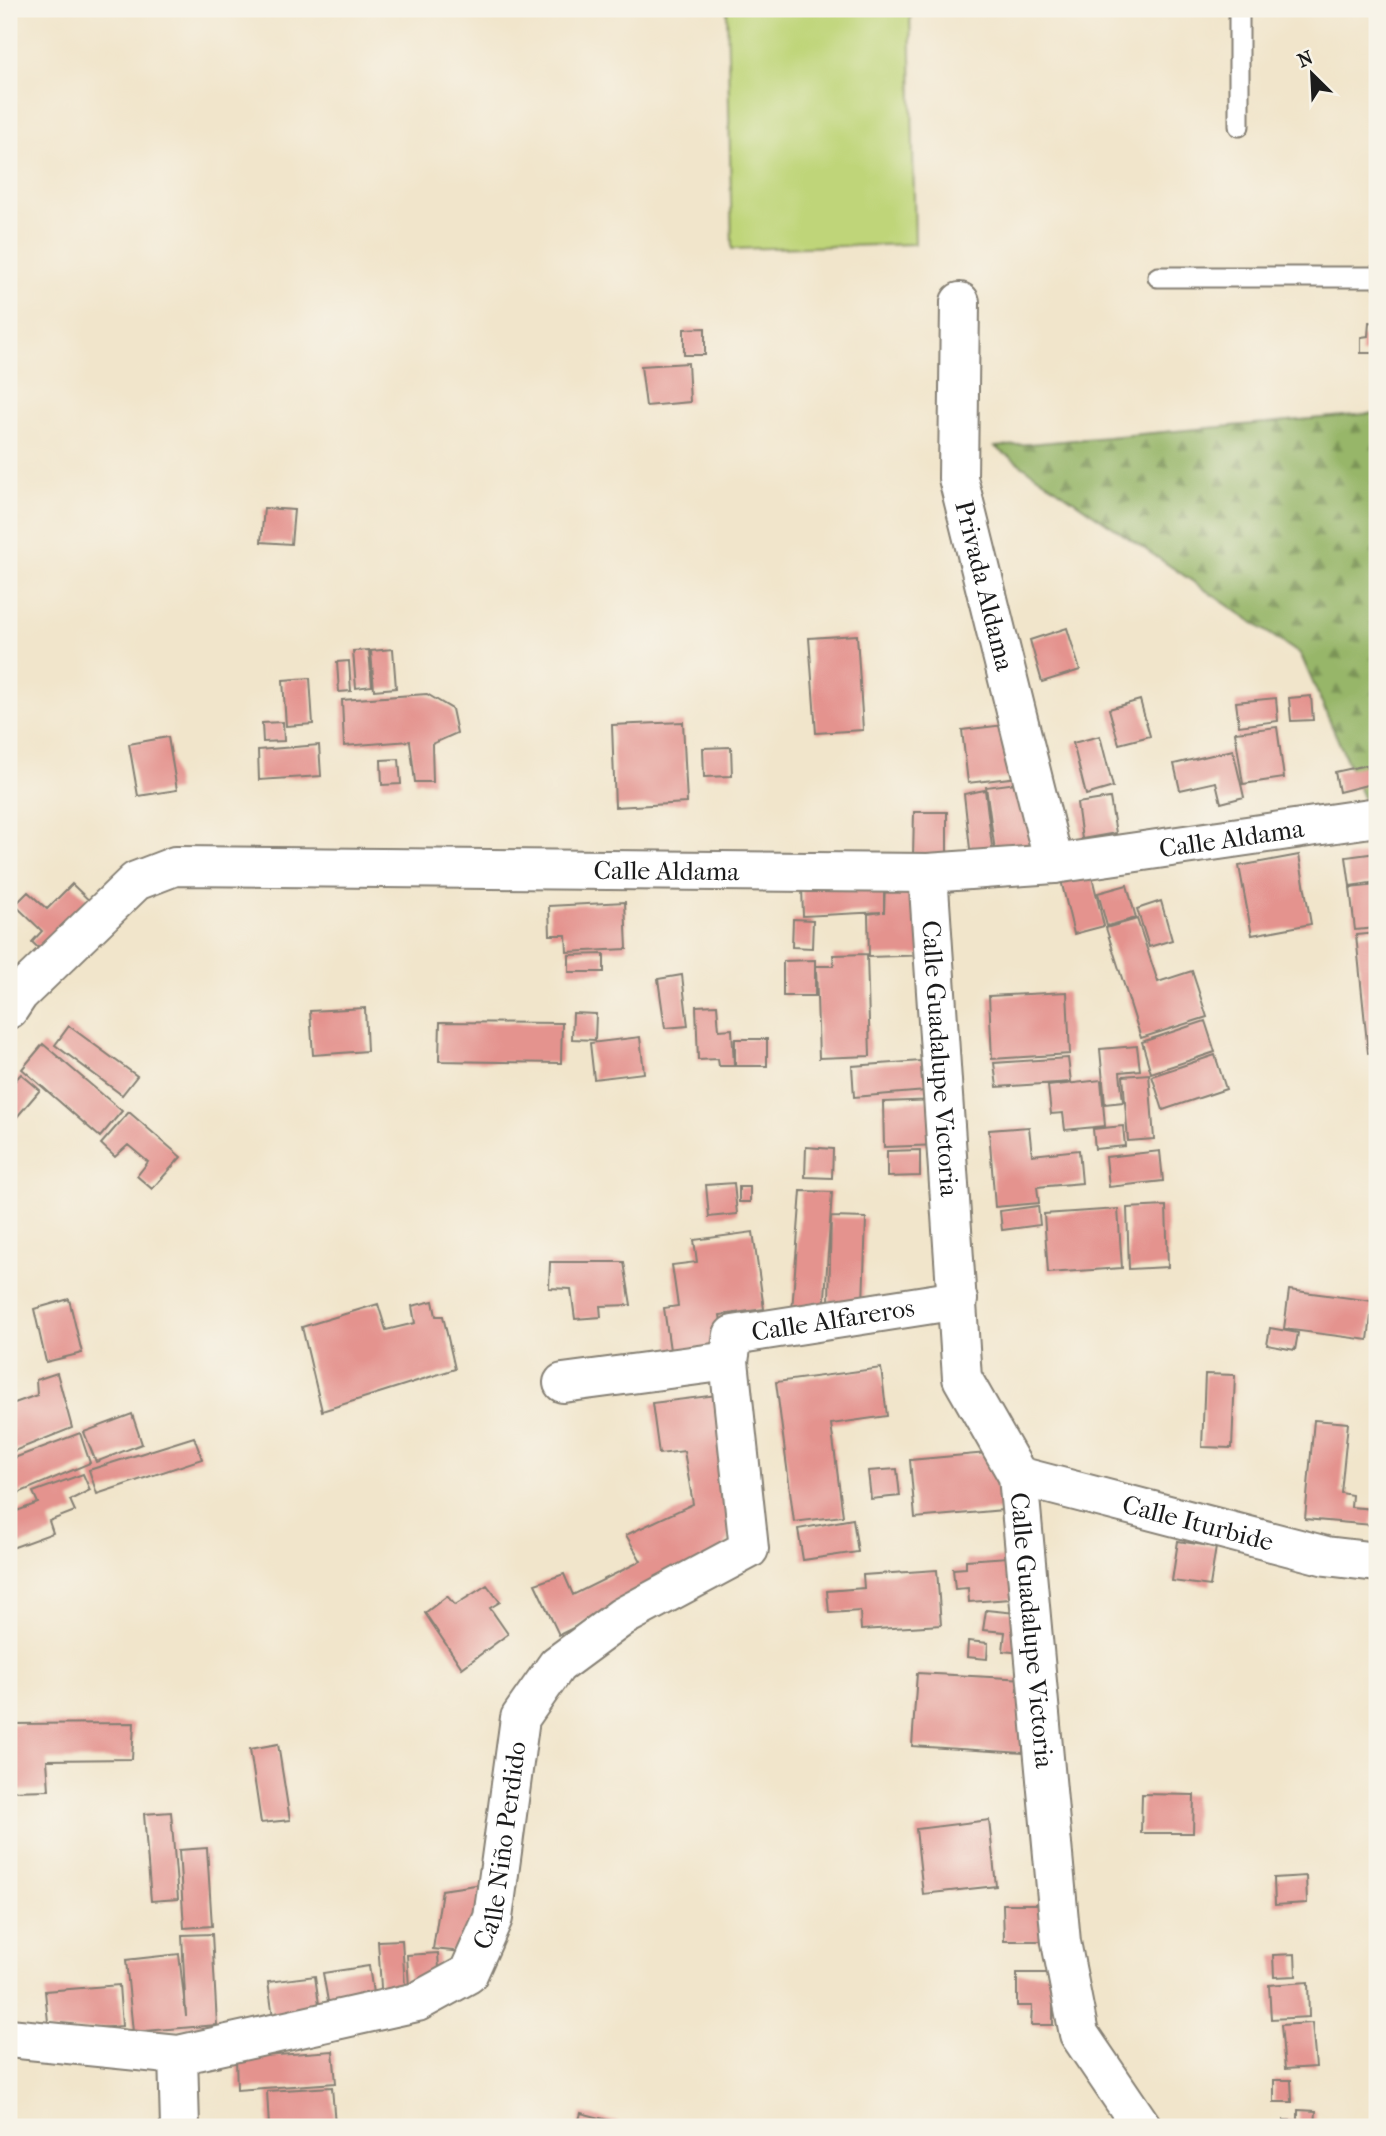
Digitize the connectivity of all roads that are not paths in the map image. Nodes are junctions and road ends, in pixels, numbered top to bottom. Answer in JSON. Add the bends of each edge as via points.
{"nodes":[{"id":1,"x":1239,"y":9,"type":"edge"},
{"id":2,"x":1239,"y":126,"type":"dead end"},
{"id":3,"x":1158,"y":277,"type":"dead end"},
{"id":4,"x":1377,"y":277,"type":"edge"},
{"id":5,"x":960,"y":302,"type":"dead end"},
{"id":6,"x":1377,"y":817,"type":"edge"},
{"id":7,"x":1054,"y":864,"type":"junction"},
{"id":8,"x":928,"y":873,"type":"junction"},
{"id":9,"x":12,"y":997,"type":"edge"},
{"id":10,"x":958,"y":1300,"type":"junction"},
{"id":11,"x":729,"y":1362,"type":"junction"},
{"id":12,"x":564,"y":1383,"type":"dead end"},
{"id":13,"x":1018,"y":1476,"type":"junction"},
{"id":14,"x":1377,"y":1562,"type":"edge"},
{"id":15,"x":9,"y":2038,"type":"edge"},
{"id":16,"x":178,"y":2055,"type":"junction"},
{"id":17,"x":180,"y":2127,"type":"edge"},
{"id":18,"x":1142,"y":2127,"type":"edge"}],
"edges":[{"from":1,"to":2,"type":"lane"},
{"from":3,"to":4,"type":"lane"},
{"from":5,"to":7,"type":"street","name":"Privada Aldama","via":[[958,478]]},
{"from":6,"to":7,"type":"street","name":"Calle Aldama"},
{"from":7,"to":8,"type":"street","name":"Calle Aldama"},
{"from":8,"to":9,"type":"street","name":"Calle Aldama","via":[[175,866],[136,881]]},
{"from":8,"to":10,"type":"street","name":"Calle Guadalupe Victoria"},
{"from":10,"to":11,"type":"street","name":"Calle Alfareros","via":[[733,1335]]},
{"from":10,"to":13,"type":"street","name":"Calle Guadalupe Victoria","via":[[962,1378]]},
{"from":11,"to":12,"type":"street","name":"Calle Alfareros"},
{"from":11,"to":16,"type":"street","name":"Calle Niño Perdido","via":[[748,1549],[622,1617],[557,1665],[520,1718],[493,1918],[468,1974],[417,2002]]},
{"from":13,"to":14,"type":"street","name":"Calle Iturbide","via":[[1326,1556]]},
{"from":13,"to":18,"type":"street","name":"Calle Guadalupe Victoria","via":[[1061,1942],[1079,2034]]},
{"from":15,"to":16,"type":"street","name":"Calle Niño Perdido"},
{"from":16,"to":17,"type":"street"}]}
